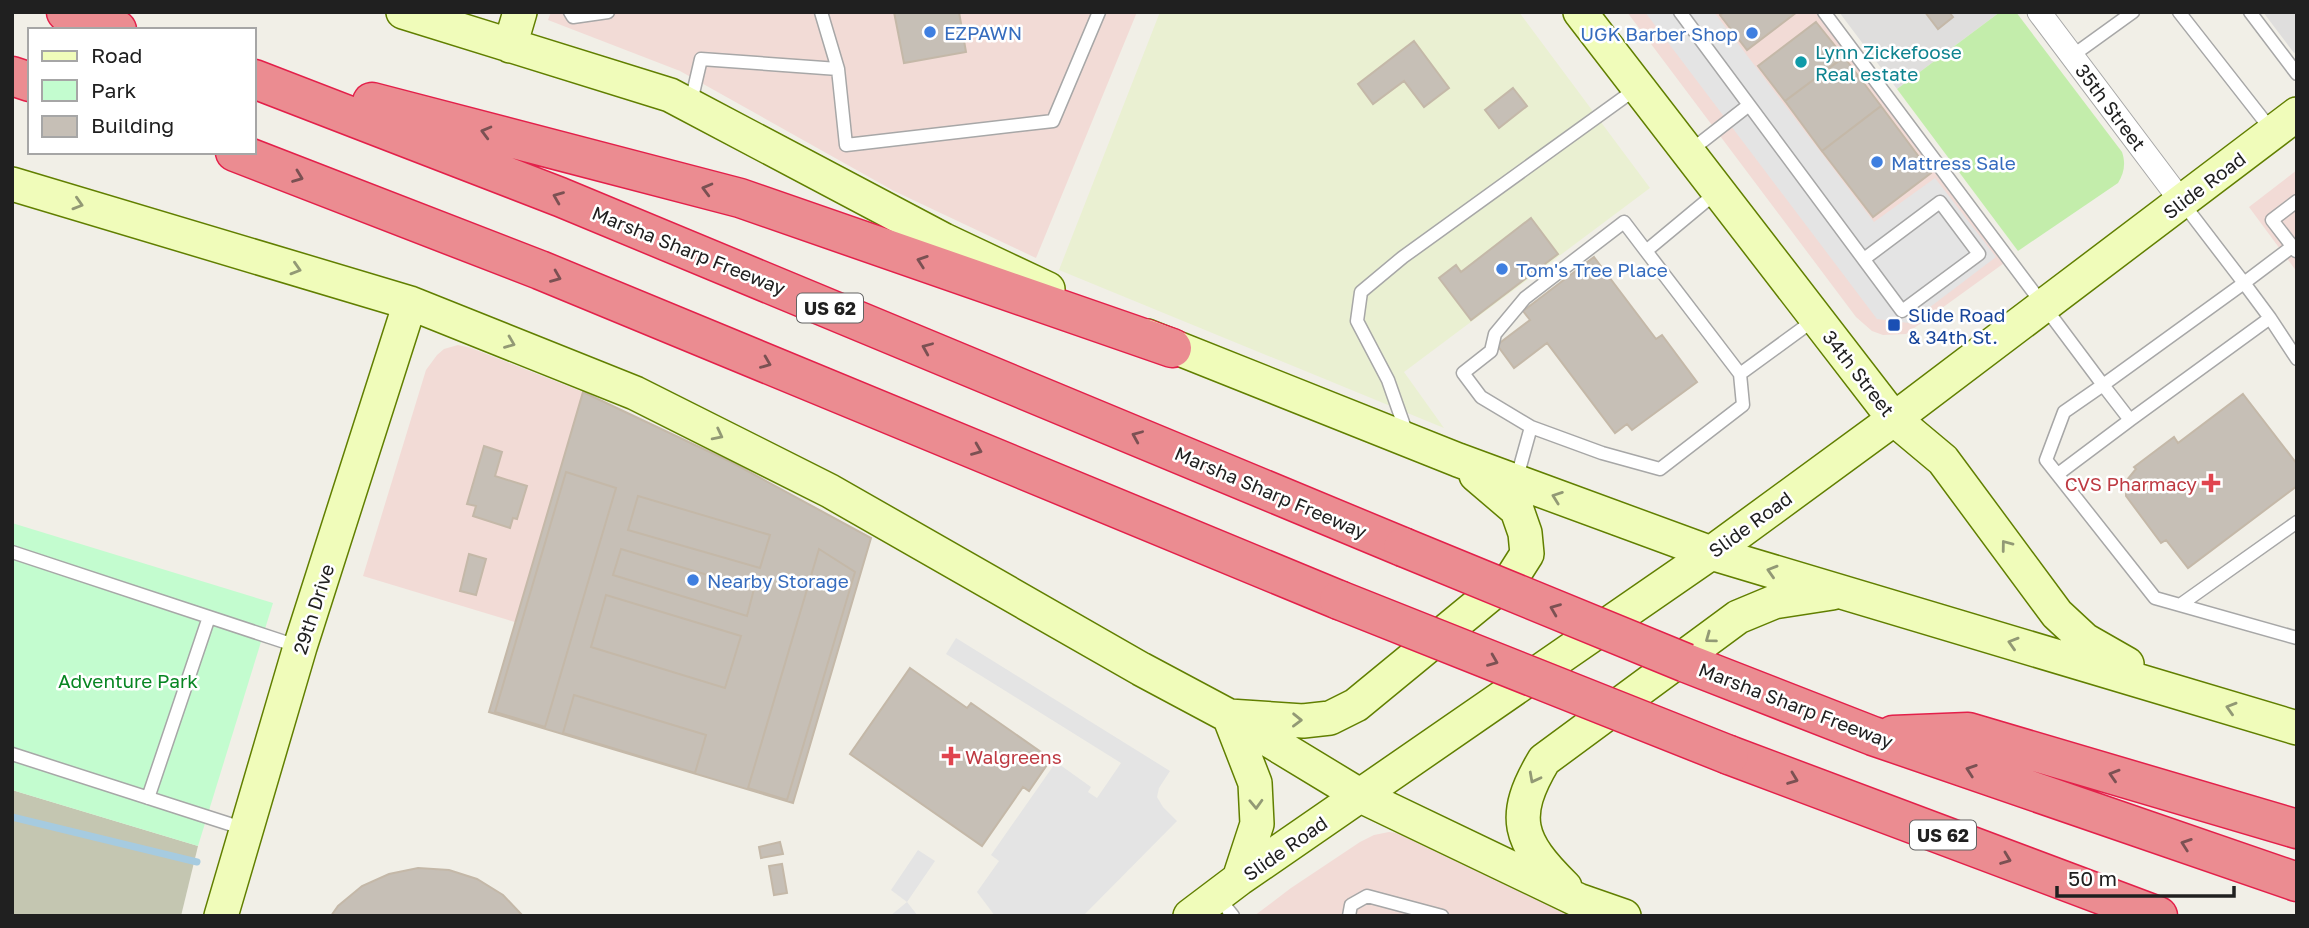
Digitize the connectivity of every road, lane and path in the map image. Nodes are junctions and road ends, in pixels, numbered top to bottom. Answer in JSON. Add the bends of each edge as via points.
{"nodes":[{"id":1,"x":66,"y":12,"type":"edge"},
{"id":2,"x":403,"y":12,"type":"edge"},
{"id":3,"x":520,"y":12,"type":"edge"},
{"id":4,"x":570,"y":12,"type":"edge"},
{"id":5,"x":608,"y":12,"type":"edge"},
{"id":6,"x":821,"y":12,"type":"edge"},
{"id":7,"x":1099,"y":12,"type":"edge"},
{"id":8,"x":1580,"y":12,"type":"edge"},
{"id":9,"x":1679,"y":12,"type":"edge"},
{"id":10,"x":1824,"y":12,"type":"edge"},
{"id":11,"x":2039,"y":12,"type":"edge"},
{"id":12,"x":2133,"y":12,"type":"edge"},
{"id":13,"x":2179,"y":12,"type":"edge"},
{"id":14,"x":2250,"y":12,"type":"edge"},
{"id":15,"x":457,"y":20,"type":"edge"},
{"id":16,"x":111,"y":28,"type":"edge"},
{"id":17,"x":510,"y":46,"type":"junction"},
{"id":18,"x":2072,"y":56,"type":"junction"},
{"id":19,"x":838,"y":69,"type":"junction"},
{"id":20,"x":256,"y":73,"type":"edge"},
{"id":21,"x":2297,"y":74,"type":"edge"},
{"id":22,"x":256,"y":80,"type":"edge"},
{"id":23,"x":1637,"y":88,"type":"junction"},
{"id":24,"x":1749,"y":105,"type":"junction"},
{"id":25,"x":690,"y":106,"type":"junction"},
{"id":26,"x":2285,"y":123,"type":"edge"},
{"id":27,"x":1687,"y":153,"type":"junction"},
{"id":28,"x":239,"y":154,"type":"edge"},
{"id":29,"x":12,"y":184,"type":"edge"},
{"id":30,"x":1717,"y":192,"type":"junction"},
{"id":31,"x":2297,"y":201,"type":"edge"},
{"id":32,"x":2182,"y":202,"type":"junction"},
{"id":33,"x":2295,"y":249,"type":"edge"},
{"id":34,"x":1646,"y":251,"type":"junction"},
{"id":35,"x":1864,"y":259,"type":"junction"},
{"id":36,"x":2244,"y":283,"type":"junction"},
{"id":37,"x":410,"y":303,"type":"junction"},
{"id":38,"x":2045,"y":305,"type":"junction"},
{"id":39,"x":1815,"y":318,"type":"junction"},
{"id":40,"x":2270,"y":318,"type":"junction"},
{"id":41,"x":1172,"y":348,"type":"junction"},
{"id":42,"x":2297,"y":359,"type":"edge"},
{"id":43,"x":1740,"y":373,"type":"junction"},
{"id":44,"x":2104,"y":385,"type":"junction"},
{"id":45,"x":1894,"y":419,"type":"junction"},
{"id":46,"x":2130,"y":420,"type":"junction"},
{"id":47,"x":1531,"y":427,"type":"junction"},
{"id":48,"x":1409,"y":442,"type":"junction"},
{"id":49,"x":1458,"y":460,"type":"junction"},
{"id":50,"x":2058,"y":474,"type":"junction"},
{"id":51,"x":1516,"y":482,"type":"junction"},
{"id":52,"x":2297,"y":522,"type":"edge"},
{"id":53,"x":12,"y":552,"type":"edge"},
{"id":54,"x":1711,"y":553,"type":"junction"},
{"id":55,"x":1841,"y":592,"type":"junction"},
{"id":56,"x":2180,"y":605,"type":"junction"},
{"id":57,"x":209,"y":617,"type":"junction"},
{"id":58,"x":2297,"y":638,"type":"edge"},
{"id":59,"x":300,"y":647,"type":"junction"},
{"id":60,"x":2176,"y":692,"type":"junction"},
{"id":61,"x":1229,"y":716,"type":"junction"},
{"id":62,"x":2294,"y":724,"type":"edge"},
{"id":63,"x":1873,"y":736,"type":"junction"},
{"id":64,"x":12,"y":754,"type":"edge"},
{"id":65,"x":1361,"y":796,"type":"junction"},
{"id":66,"x":148,"y":798,"type":"junction"},
{"id":67,"x":246,"y":829,"type":"junction"},
{"id":68,"x":2297,"y":829,"type":"edge"},
{"id":69,"x":2297,"y":882,"type":"edge"},
{"id":70,"x":1230,"y":897,"type":"edge"},
{"id":71,"x":1578,"y":900,"type":"junction"},
{"id":72,"x":1422,"y":913,"type":"edge"},
{"id":73,"x":1617,"y":914,"type":"edge"},
{"id":74,"x":222,"y":916,"type":"edge"},
{"id":75,"x":1190,"y":916,"type":"edge"},
{"id":76,"x":1349,"y":916,"type":"edge"},
{"id":77,"x":1442,"y":916,"type":"edge"},
{"id":78,"x":2158,"y":916,"type":"edge"}],
"edges":[{"from":1,"to":16,"type":"highway"},
{"from":2,"to":15,"type":"main road"},
{"from":3,"to":17,"type":"main road"},
{"from":4,"to":5,"type":"lane","via":[[573,17]]},
{"from":6,"to":19,"type":"lane"},
{"from":7,"to":19,"type":"lane","via":[[1053,121],[846,145]]},
{"from":8,"to":23,"type":"main road","name":"34th Street"},
{"from":9,"to":24,"type":"lane"},
{"from":10,"to":38,"type":"lane"},
{"from":11,"to":18,"type":"street","name":"35th Street"},
{"from":12,"to":18,"type":"lane"},
{"from":13,"to":26,"type":"lane"},
{"from":14,"to":21,"type":"lane"},
{"from":15,"to":17,"type":"main road"},
{"from":17,"to":25,"type":"main road","via":[[670,95]]},
{"from":18,"to":32,"type":"street","name":"35th Street"},
{"from":19,"to":25,"type":"lane","via":[[701,59]]},
{"from":41,"to":20,"type":"highway","one_way":true,"via":[[740,198]]},
{"from":63,"to":22,"type":"highway","name":"Marsha Sharp Freeway","number":"US 62","one_way":true,"bridge":true,"via":[[1403,547],[560,197]]},
{"from":23,"to":27,"type":"main road","name":"34th Street"},
{"from":23,"to":48,"type":"lane","via":[[1361,292],[1357,321],[1388,380]]},
{"from":24,"to":27,"type":"lane"},
{"from":24,"to":35,"type":"lane"},
{"from":25,"to":41,"type":"main road","via":[[944,240]]},
{"from":26,"to":32,"type":"main road","name":"Slide Road"},
{"from":27,"to":30,"type":"main road","name":"34th Street"},
{"from":28,"to":78,"type":"highway","number":"US 62","one_way":true,"bridge":true,"via":[[540,270],[1339,600],[1729,755]]},
{"from":29,"to":37,"type":"main road","one_way":true},
{"from":30,"to":34,"type":"lane"},
{"from":30,"to":39,"type":"main road","name":"34th Street"},
{"from":31,"to":33,"type":"lane","via":[[2272,219]]},
{"from":32,"to":36,"type":"lane"},
{"from":32,"to":38,"type":"main road","name":"Slide Road"},
{"from":33,"to":36,"type":"lane"},
{"from":34,"to":43,"type":"lane"},
{"from":34,"to":47,"type":"lane","via":[[1624,222],[1525,298],[1495,334],[1491,351],[1463,373],[1481,397]]},
{"from":35,"to":35,"type":"lane","via":[[1940,202],[1979,254],[1902,311]]},
{"from":36,"to":40,"type":"lane"},
{"from":36,"to":44,"type":"lane"},
{"from":37,"to":59,"type":"main road","name":"29th Drive"},
{"from":37,"to":61,"type":"main road","one_way":true,"via":[[635,393],[830,491]]},
{"from":38,"to":44,"type":"lane"},
{"from":38,"to":45,"type":"main road","name":"Slide Road"},
{"from":39,"to":43,"type":"lane"},
{"from":39,"to":45,"type":"main road","name":"34th Street"},
{"from":40,"to":42,"type":"lane"},
{"from":40,"to":46,"type":"lane"},
{"from":41,"to":48,"type":"main road"},
{"from":43,"to":47,"type":"lane","via":[[1743,405],[1660,469]]},
{"from":44,"to":46,"type":"lane"},
{"from":44,"to":50,"type":"lane","via":[[2064,412],[2046,460]]},
{"from":45,"to":54,"type":"main road","name":"Slide Road"},
{"from":60,"to":45,"type":"main road","name":"34th Street","one_way":true,"via":[[2070,627],[1943,460]]},
{"from":46,"to":50,"type":"lane"},
{"from":47,"to":51,"type":"lane"},
{"from":48,"to":49,"type":"main road"},
{"from":49,"to":51,"type":"main road"},
{"from":61,"to":49,"type":"main road","one_way":true,"via":[[1303,721],[1331,718],[1356,705],[1513,576],[1527,554],[1517,510]]},
{"from":50,"to":56,"type":"lane","via":[[2155,598]]},
{"from":54,"to":51,"type":"main road","one_way":true},
{"from":52,"to":56,"type":"lane"},
{"from":53,"to":57,"type":"lane"},
{"from":55,"to":54,"type":"main road","one_way":true},
{"from":54,"to":65,"type":"main road","name":"Slide Road"},
{"from":60,"to":55,"type":"main road","one_way":true},
{"from":55,"to":71,"type":"main road","one_way":true,"via":[[1774,602],[1738,617],[1544,760],[1529,786],[1522,818],[1527,843]]},
{"from":56,"to":58,"type":"lane"},
{"from":57,"to":59,"type":"lane"},
{"from":57,"to":66,"type":"lane"},
{"from":59,"to":67,"type":"main road","name":"29th Drive"},
{"from":62,"to":60,"type":"main road","one_way":true},
{"from":61,"to":65,"type":"main road"},
{"from":61,"to":70,"type":"main road","one_way":true,"via":[[1255,783],[1257,824]]},
{"from":68,"to":63,"type":"highway","one_way":true,"via":[[1968,732]]},
{"from":69,"to":63,"type":"highway","name":"Marsha Sharp Freeway","number":"US 62","one_way":true},
{"from":64,"to":66,"type":"lane"},
{"from":65,"to":70,"type":"main road","name":"Slide Road"},
{"from":65,"to":71,"type":"main road"},
{"from":66,"to":67,"type":"lane"},
{"from":67,"to":74,"type":"main road","name":"29th Drive"},
{"from":70,"to":75,"type":"main road","name":"Slide Road"},
{"from":71,"to":73,"type":"main road"},
{"from":72,"to":76,"type":"lane","via":[[1367,896],[1351,905]]},
{"from":72,"to":77,"type":"lane"}]}
